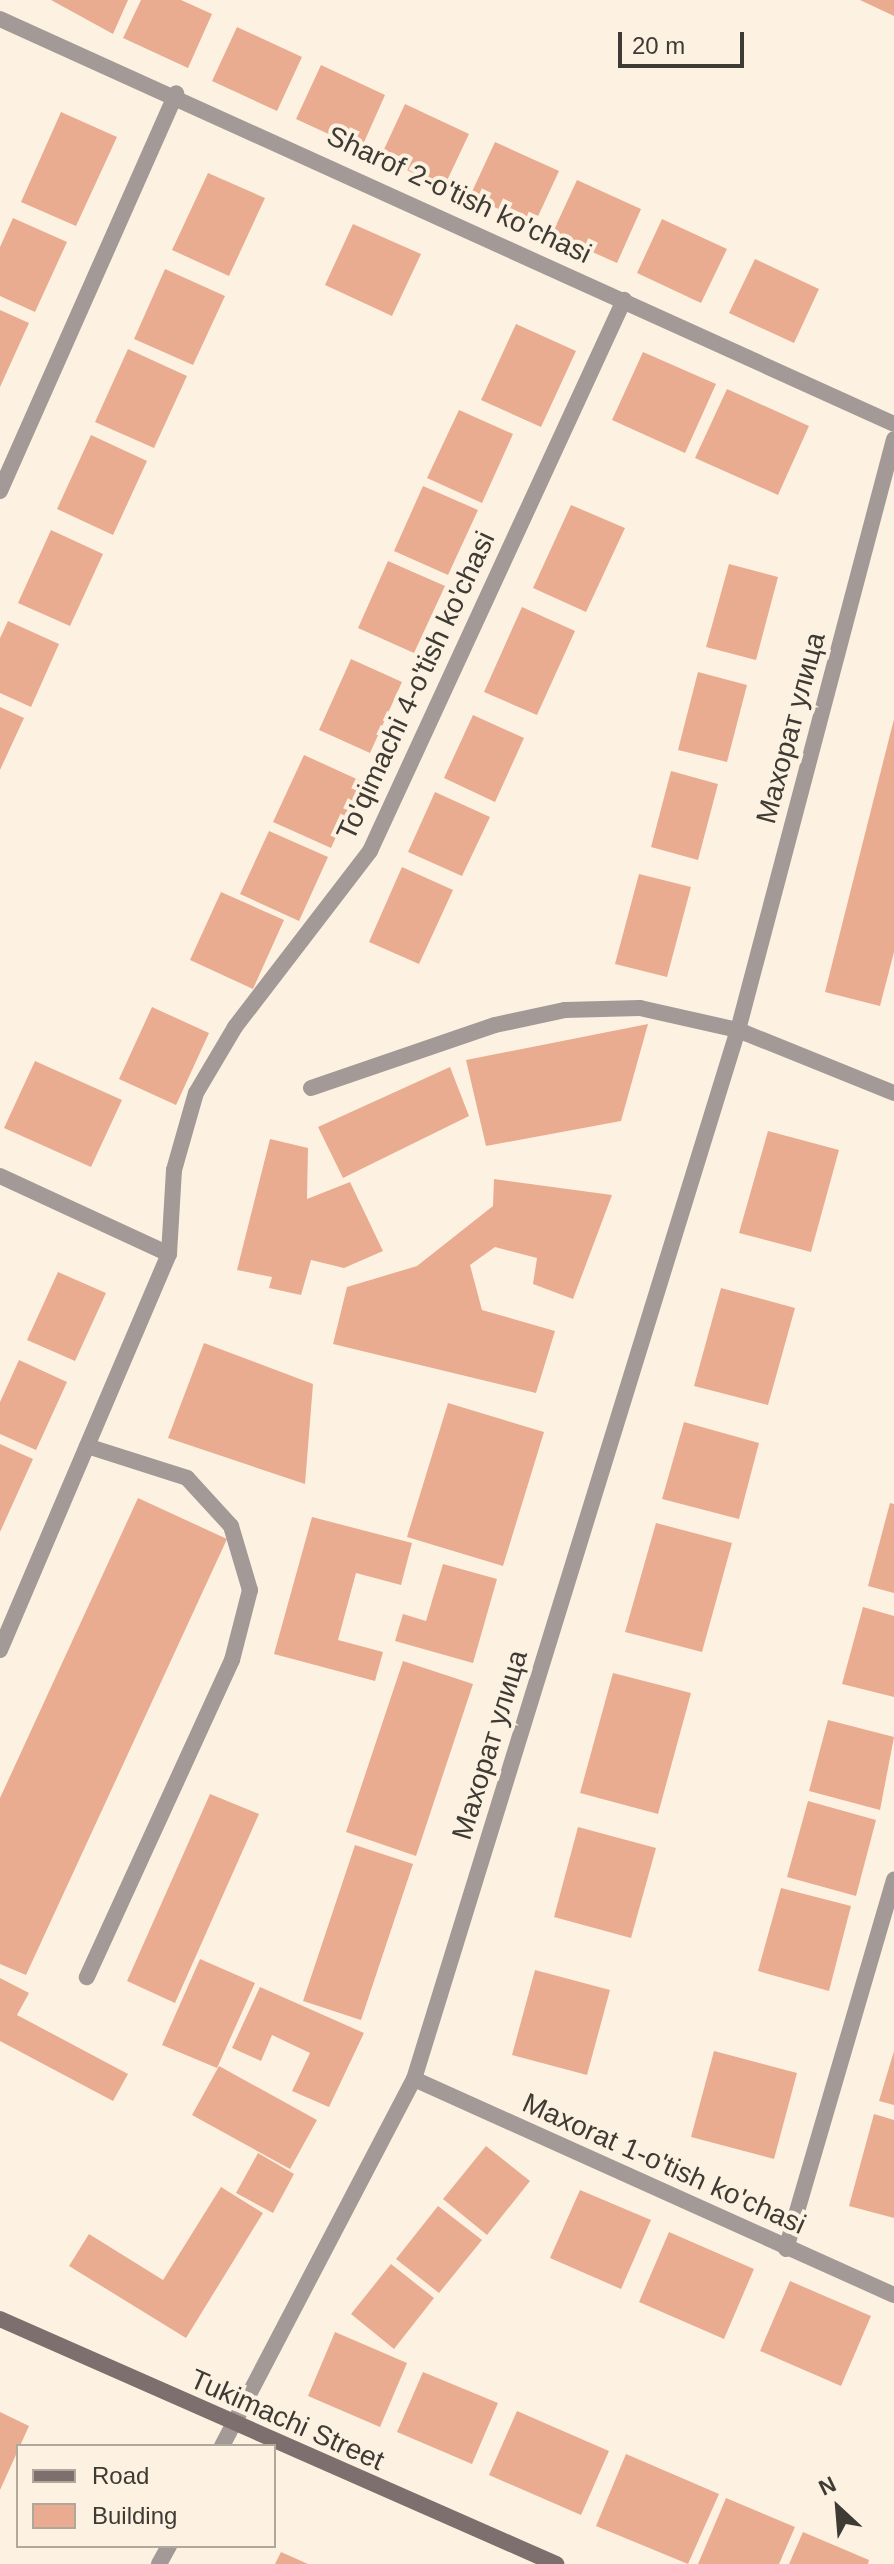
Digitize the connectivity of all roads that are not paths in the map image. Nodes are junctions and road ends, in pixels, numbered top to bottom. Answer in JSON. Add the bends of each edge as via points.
{"nodes":[{"id":1,"x":0,"y":19,"type":"edge"},
{"id":2,"x":176,"y":93,"type":"junction"},
{"id":3,"x":624,"y":300,"type":"junction"},
{"id":4,"x":894,"y":424,"type":"edge"},
{"id":5,"x":894,"y":439,"type":"edge"},
{"id":6,"x":0,"y":491,"type":"edge"},
{"id":7,"x":738,"y":1030,"type":"junction"},
{"id":8,"x":311,"y":1088,"type":"dead end"},
{"id":9,"x":894,"y":1093,"type":"edge"},
{"id":10,"x":0,"y":1176,"type":"edge"},
{"id":11,"x":169,"y":1254,"type":"junction"},
{"id":12,"x":87,"y":1446,"type":"junction"},
{"id":13,"x":0,"y":1650,"type":"edge"},
{"id":14,"x":894,"y":1879,"type":"edge"},
{"id":15,"x":87,"y":1977,"type":"dead end"},
{"id":16,"x":414,"y":2079,"type":"junction"},
{"id":17,"x":786,"y":2249,"type":"junction"},
{"id":18,"x":894,"y":2295,"type":"edge"},
{"id":19,"x":0,"y":2319,"type":"edge"},
{"id":20,"x":232,"y":2426,"type":"junction"},
{"id":21,"x":223,"y":2444,"type":"edge"},
{"id":22,"x":274,"y":2444,"type":"edge"},
{"id":23,"x":276,"y":2445,"type":"edge"},
{"id":24,"x":556,"y":2564,"type":"edge"}],
"edges":[{"from":1,"to":2,"type":"street","name":"Sharof 2-o'tish ko'chasi"},
{"from":2,"to":3,"type":"street","name":"Sharof 2-o'tish ko'chasi"},
{"from":2,"to":6,"type":"street"},
{"from":3,"to":4,"type":"street","name":"Sharof 2-o'tish ko'chasi"},
{"from":3,"to":11,"type":"street","name":"To'qimachi 4-o'tish ko'chasi","via":[[370,851],[235,1027],[196,1093],[174,1170]]},
{"from":5,"to":7,"type":"street","name":"Махорат улица"},
{"from":7,"to":8,"type":"street","via":[[640,1008],[565,1010],[495,1025]]},
{"from":7,"to":9,"type":"street"},
{"from":7,"to":16,"type":"street","name":"Махорат улица"},
{"from":10,"to":11,"type":"street"},
{"from":11,"to":12,"type":"street","name":"To'qimachi 4-o'tish ko'chasi"},
{"from":12,"to":13,"type":"street","name":"To'qimachi 4-o'tish ko'chasi"},
{"from":12,"to":15,"type":"street","via":[[187,1478],[231,1526],[250,1590],[232,1660]]},
{"from":14,"to":17,"type":"street"},
{"from":16,"to":17,"type":"street","name":"Maxorat 1-o'tish ko'chasi"},
{"from":16,"to":20,"type":"street","name":"Махорат улица"},
{"from":17,"to":18,"type":"street","name":"Maxorat 1-o'tish ko'chasi"},
{"from":19,"to":20,"type":"main road","name":"Tukimachi Street"},
{"from":20,"to":21,"type":"street","name":"Махорат улица"},
{"from":20,"to":22,"type":"main road","name":"Tukimachi Street"},
{"from":23,"to":24,"type":"main road","name":"Tukimachi Street"}]}
